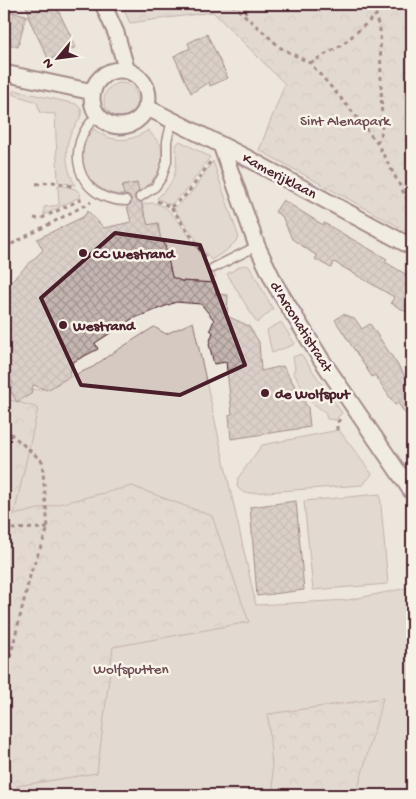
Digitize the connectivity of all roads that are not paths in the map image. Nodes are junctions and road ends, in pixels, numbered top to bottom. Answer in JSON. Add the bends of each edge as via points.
{"nodes":[{"id":1,"x":103,"y":4,"type":"edge"},
{"id":2,"x":127,"y":71,"type":"junction"},
{"id":3,"x":4,"y":74,"type":"edge"},
{"id":4,"x":93,"y":92,"type":"junction"},
{"id":5,"x":146,"y":107,"type":"junction"},
{"id":6,"x":98,"y":115,"type":"junction"},
{"id":7,"x":172,"y":120,"type":"junction"},
{"id":8,"x":221,"y":145,"type":"junction"},
{"id":9,"x":140,"y":197,"type":"dead end"},
{"id":10,"x":126,"y":201,"type":"dead end"},
{"id":11,"x":256,"y":246,"type":"junction"},
{"id":12,"x":412,"y":247,"type":"edge"},
{"id":13,"x":213,"y":268,"type":"road end"},
{"id":14,"x":407,"y":476,"type":"edge"},
{"id":15,"x":412,"y":492,"type":"edge"}],
"edges":[{"from":1,"to":2,"type":"street"},
{"from":2,"to":4,"type":"street","via":[[115,70],[105,75]]},
{"from":2,"to":5,"type":"street","via":[[140,77],[145,85],[148,94]]},
{"from":3,"to":4,"type":"street"},
{"from":4,"to":6,"type":"street"},
{"from":5,"to":6,"type":"street","via":[[137,120],[122,125],[109,124]]},
{"from":5,"to":7,"type":"street","name":"Kamerijklaan"},
{"from":6,"to":10,"type":"lane","via":[[80,138],[77,153],[80,172],[97,192]]},
{"from":7,"to":8,"type":"street","name":"Kamerijklaan"},
{"from":7,"to":9,"type":"lane","via":[[162,177],[155,187]]},
{"from":8,"to":11,"type":"street","name":"d'Arconatistraat"},
{"from":8,"to":12,"type":"street","name":"Kamerijklaan"},
{"from":11,"to":13,"type":"lane"},
{"from":11,"to":14,"type":"street","name":"d'Arconatistraat","via":[[297,322]]},
{"from":14,"to":15,"type":"street","name":"d'Arconatistraat"}]}
